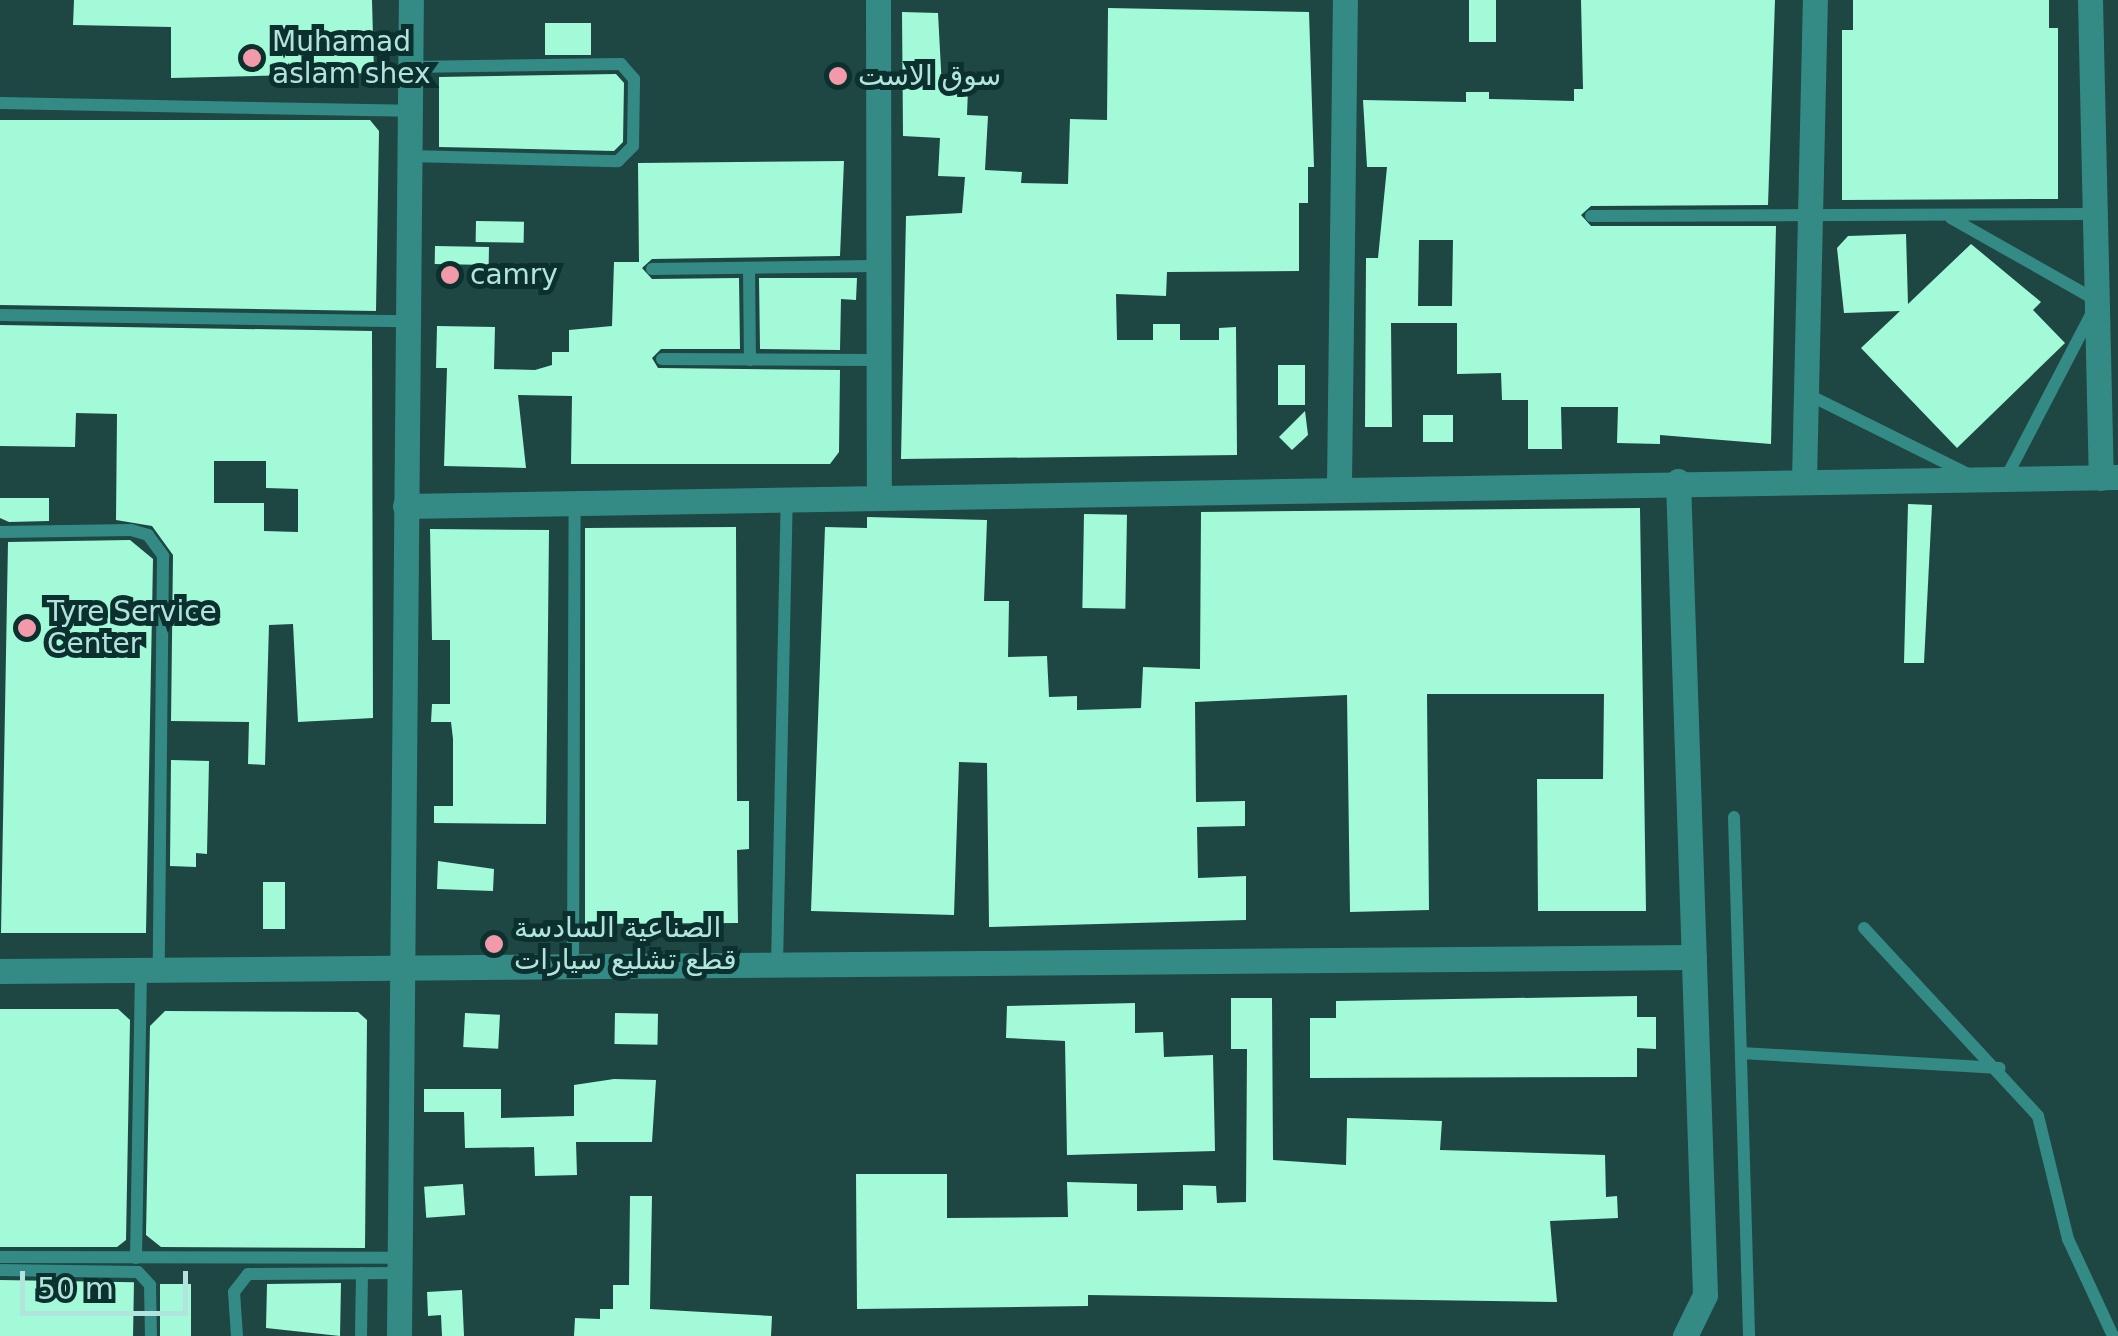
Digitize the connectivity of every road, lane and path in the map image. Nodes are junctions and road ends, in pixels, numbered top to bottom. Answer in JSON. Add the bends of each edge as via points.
{"nodes":[{"id":1,"x":411,"y":0,"type":"edge"},
{"id":2,"x":878,"y":0,"type":"edge"},
{"id":3,"x":1345,"y":0,"type":"edge"},
{"id":4,"x":1815,"y":0,"type":"edge"},
{"id":5,"x":2090,"y":0,"type":"edge"},
{"id":6,"x":410,"y":67,"type":"junction"},
{"id":7,"x":0,"y":103,"type":"edge"},
{"id":8,"x":409,"y":111,"type":"junction"},
{"id":9,"x":408,"y":156,"type":"junction"},
{"id":10,"x":2096,"y":214,"type":"junction"},
{"id":11,"x":1591,"y":216,"type":"dead end"},
{"id":12,"x":1950,"y":217,"type":"junction"},
{"id":13,"x":1810,"y":219,"type":"junction"},
{"id":14,"x":875,"y":266,"type":"junction"},
{"id":15,"x":749,"y":268,"type":"junction"},
{"id":16,"x":652,"y":269,"type":"dead end"},
{"id":17,"x":2098,"y":301,"type":"junction"},
{"id":18,"x":0,"y":315,"type":"edge"},
{"id":19,"x":404,"y":320,"type":"junction"},
{"id":20,"x":662,"y":359,"type":"dead end"},
{"id":21,"x":750,"y":360,"type":"junction"},
{"id":22,"x":874,"y":360,"type":"junction"},
{"id":23,"x":1806,"y":392,"type":"junction"},
{"id":24,"x":1976,"y":478,"type":"junction"},
{"id":25,"x":2006,"y":478,"type":"junction"},
{"id":26,"x":2110,"y":478,"type":"edge"},
{"id":27,"x":1804,"y":480,"type":"junction"},
{"id":28,"x":1678,"y":481,"type":"junction"},
{"id":29,"x":1339,"y":485,"type":"junction"},
{"id":30,"x":878,"y":492,"type":"junction"},
{"id":31,"x":787,"y":495,"type":"junction"},
{"id":32,"x":575,"y":501,"type":"junction"},
{"id":33,"x":406,"y":506,"type":"junction"},
{"id":34,"x":0,"y":532,"type":"edge"},
{"id":35,"x":1734,"y":817,"type":"dead end"},
{"id":36,"x":1864,"y":928,"type":"dead end"},
{"id":37,"x":1694,"y":957,"type":"junction"},
{"id":38,"x":778,"y":966,"type":"junction"},
{"id":39,"x":572,"y":968,"type":"junction"},
{"id":40,"x":407,"y":969,"type":"junction"},
{"id":41,"x":150,"y":970,"type":"junction"},
{"id":42,"x":0,"y":971,"type":"edge"},
{"id":43,"x":1741,"y":1053,"type":"junction"},
{"id":44,"x":2000,"y":1068,"type":"junction"},
{"id":45,"x":0,"y":1258,"type":"edge"},
{"id":46,"x":136,"y":1258,"type":"junction"},
{"id":47,"x":400,"y":1265,"type":"junction"},
{"id":48,"x":0,"y":1270,"type":"edge"},
{"id":49,"x":362,"y":1273,"type":"junction"},
{"id":50,"x":150,"y":1336,"type":"edge"},
{"id":51,"x":237,"y":1336,"type":"edge"},
{"id":52,"x":361,"y":1336,"type":"edge"},
{"id":53,"x":399,"y":1336,"type":"edge"},
{"id":54,"x":1685,"y":1336,"type":"edge"},
{"id":55,"x":1750,"y":1336,"type":"edge"},
{"id":56,"x":2113,"y":1336,"type":"edge"}],
"edges":[{"from":1,"to":6,"type":"street"},
{"from":2,"to":14,"type":"street"},
{"from":3,"to":29,"type":"street"},
{"from":4,"to":13,"type":"street"},
{"from":5,"to":10,"type":"street"},
{"from":6,"to":8,"type":"street"},
{"from":6,"to":9,"type":"lane","via":[[621,64],[634,79],[633,146],[618,161]]},
{"from":7,"to":8,"type":"lane"},
{"from":8,"to":9,"type":"street"},
{"from":9,"to":19,"type":"street"},
{"from":10,"to":12,"type":"lane"},
{"from":10,"to":17,"type":"street"},
{"from":11,"to":13,"type":"lane"},
{"from":12,"to":13,"type":"lane"},
{"from":12,"to":17,"type":"lane"},
{"from":13,"to":23,"type":"street"},
{"from":14,"to":15,"type":"lane"},
{"from":14,"to":22,"type":"street"},
{"from":15,"to":16,"type":"lane"},
{"from":15,"to":21,"type":"lane"},
{"from":17,"to":25,"type":"lane"},
{"from":17,"to":26,"type":"street"},
{"from":18,"to":19,"type":"lane"},
{"from":19,"to":33,"type":"street"},
{"from":20,"to":21,"type":"lane"},
{"from":21,"to":22,"type":"lane"},
{"from":22,"to":30,"type":"street"},
{"from":23,"to":24,"type":"lane"},
{"from":23,"to":27,"type":"street"},
{"from":24,"to":25,"type":"street"},
{"from":24,"to":27,"type":"street"},
{"from":25,"to":26,"type":"street"},
{"from":27,"to":28,"type":"street"},
{"from":28,"to":29,"type":"street"},
{"from":28,"to":37,"type":"street"},
{"from":29,"to":30,"type":"street"},
{"from":30,"to":31,"type":"street"},
{"from":31,"to":32,"type":"street"},
{"from":31,"to":38,"type":"lane"},
{"from":32,"to":33,"type":"street"},
{"from":32,"to":39,"type":"lane"},
{"from":33,"to":40,"type":"street"},
{"from":34,"to":41,"type":"lane","via":[[130,530],[155,540],[163,556]]},
{"from":35,"to":43,"type":"lane"},
{"from":36,"to":44,"type":"lane"},
{"from":37,"to":38,"type":"street"},
{"from":37,"to":54,"type":"street","via":[[1705,1295]]},
{"from":38,"to":39,"type":"street"},
{"from":39,"to":40,"type":"street"},
{"from":40,"to":41,"type":"street"},
{"from":40,"to":47,"type":"street"},
{"from":41,"to":42,"type":"street"},
{"from":41,"to":46,"type":"lane"},
{"from":43,"to":44,"type":"lane"},
{"from":43,"to":55,"type":"lane"},
{"from":44,"to":56,"type":"lane","via":[[2042,1125],[2068,1238]]},
{"from":45,"to":46,"type":"lane"},
{"from":46,"to":47,"type":"lane"},
{"from":47,"to":49,"type":"lane"},
{"from":47,"to":53,"type":"street"},
{"from":48,"to":50,"type":"lane","via":[[138,1272],[150,1285]]},
{"from":49,"to":51,"type":"lane","via":[[248,1274],[234,1292]]},
{"from":49,"to":52,"type":"lane"}]}
